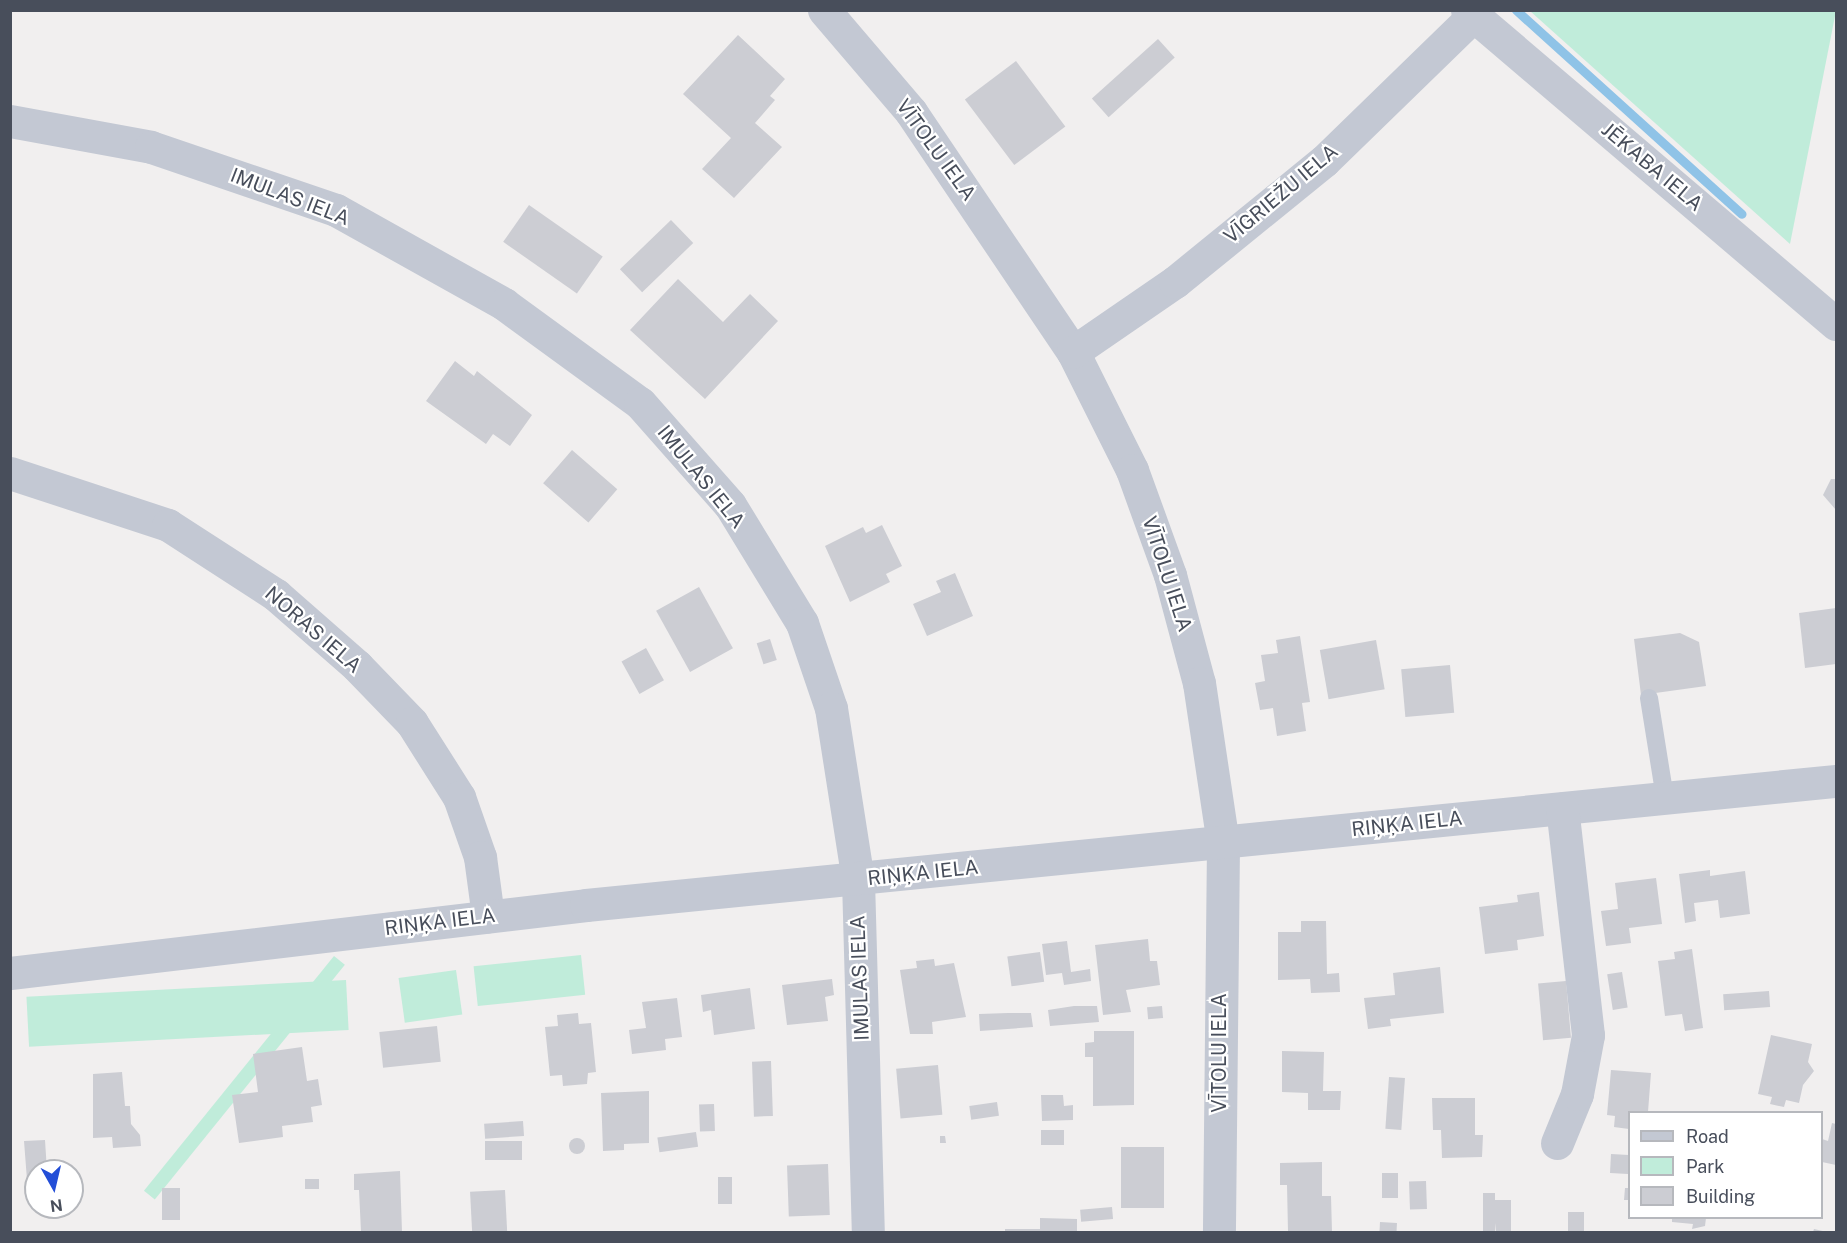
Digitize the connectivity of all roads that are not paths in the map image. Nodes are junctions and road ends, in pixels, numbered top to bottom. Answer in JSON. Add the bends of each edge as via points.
{"nodes":[{"id":1,"x":824,"y":10,"type":"edge"},
{"id":2,"x":1470,"y":13,"type":"edge"},
{"id":3,"x":10,"y":121,"type":"edge"},
{"id":4,"x":1836,"y":324,"type":"edge"},
{"id":5,"x":1073,"y":352,"type":"junction"},
{"id":6,"x":10,"y":473,"type":"edge"},
{"id":7,"x":1649,"y":699,"type":"dead end"},
{"id":8,"x":1836,"y":781,"type":"edge"},
{"id":9,"x":1665,"y":798,"type":"junction"},
{"id":10,"x":1562,"y":808,"type":"junction"},
{"id":11,"x":1223,"y":844,"type":"junction"},
{"id":12,"x":858,"y":879,"type":"junction"},
{"id":13,"x":488,"y":916,"type":"junction"},
{"id":14,"x":10,"y":973,"type":"edge"},
{"id":15,"x":1557,"y":1143,"type":"dead end"},
{"id":16,"x":868,"y":1233,"type":"edge"},
{"id":17,"x":1218,"y":1233,"type":"edge"}],
"edges":[{"from":1,"to":5,"type":"street","name":"VĪTOLU IELA","via":[[911,112]]},
{"from":2,"to":4,"type":"street","name":"JĒKABA IELA"},
{"from":2,"to":5,"type":"street","name":"VĪGRIEŽU IELA","via":[[1324,161],[1175,282]]},
{"from":3,"to":12,"type":"street","name":"IMULAS IELA","via":[[151,147],[336,210],[504,304],[640,403],[730,505],[802,624],[831,708]]},
{"from":5,"to":11,"type":"street","name":"VĪTOLU IELA","via":[[1132,470],[1170,575],[1199,683]]},
{"from":6,"to":13,"type":"street","name":"NORAS IELA","via":[[168,525],[276,595],[357,666],[412,723],[459,797],[480,857]]},
{"from":7,"to":9,"type":"lane"},
{"from":8,"to":9,"type":"street","name":"RIŅĶA IELA"},
{"from":9,"to":10,"type":"street","name":"RIŅĶA IELA"},
{"from":10,"to":11,"type":"street","name":"RIŅĶA IELA"},
{"from":10,"to":15,"type":"street","via":[[1588,1035],[1578,1094]]},
{"from":11,"to":12,"type":"street","name":"RIŅĶA IELA"},
{"from":11,"to":17,"type":"street","name":"VĪTOLU IELA"},
{"from":12,"to":13,"type":"street","name":"RIŅĶA IELA"},
{"from":12,"to":16,"type":"street","name":"IMULAS IELA"},
{"from":13,"to":14,"type":"street","name":"RIŅĶA IELA"}]}
